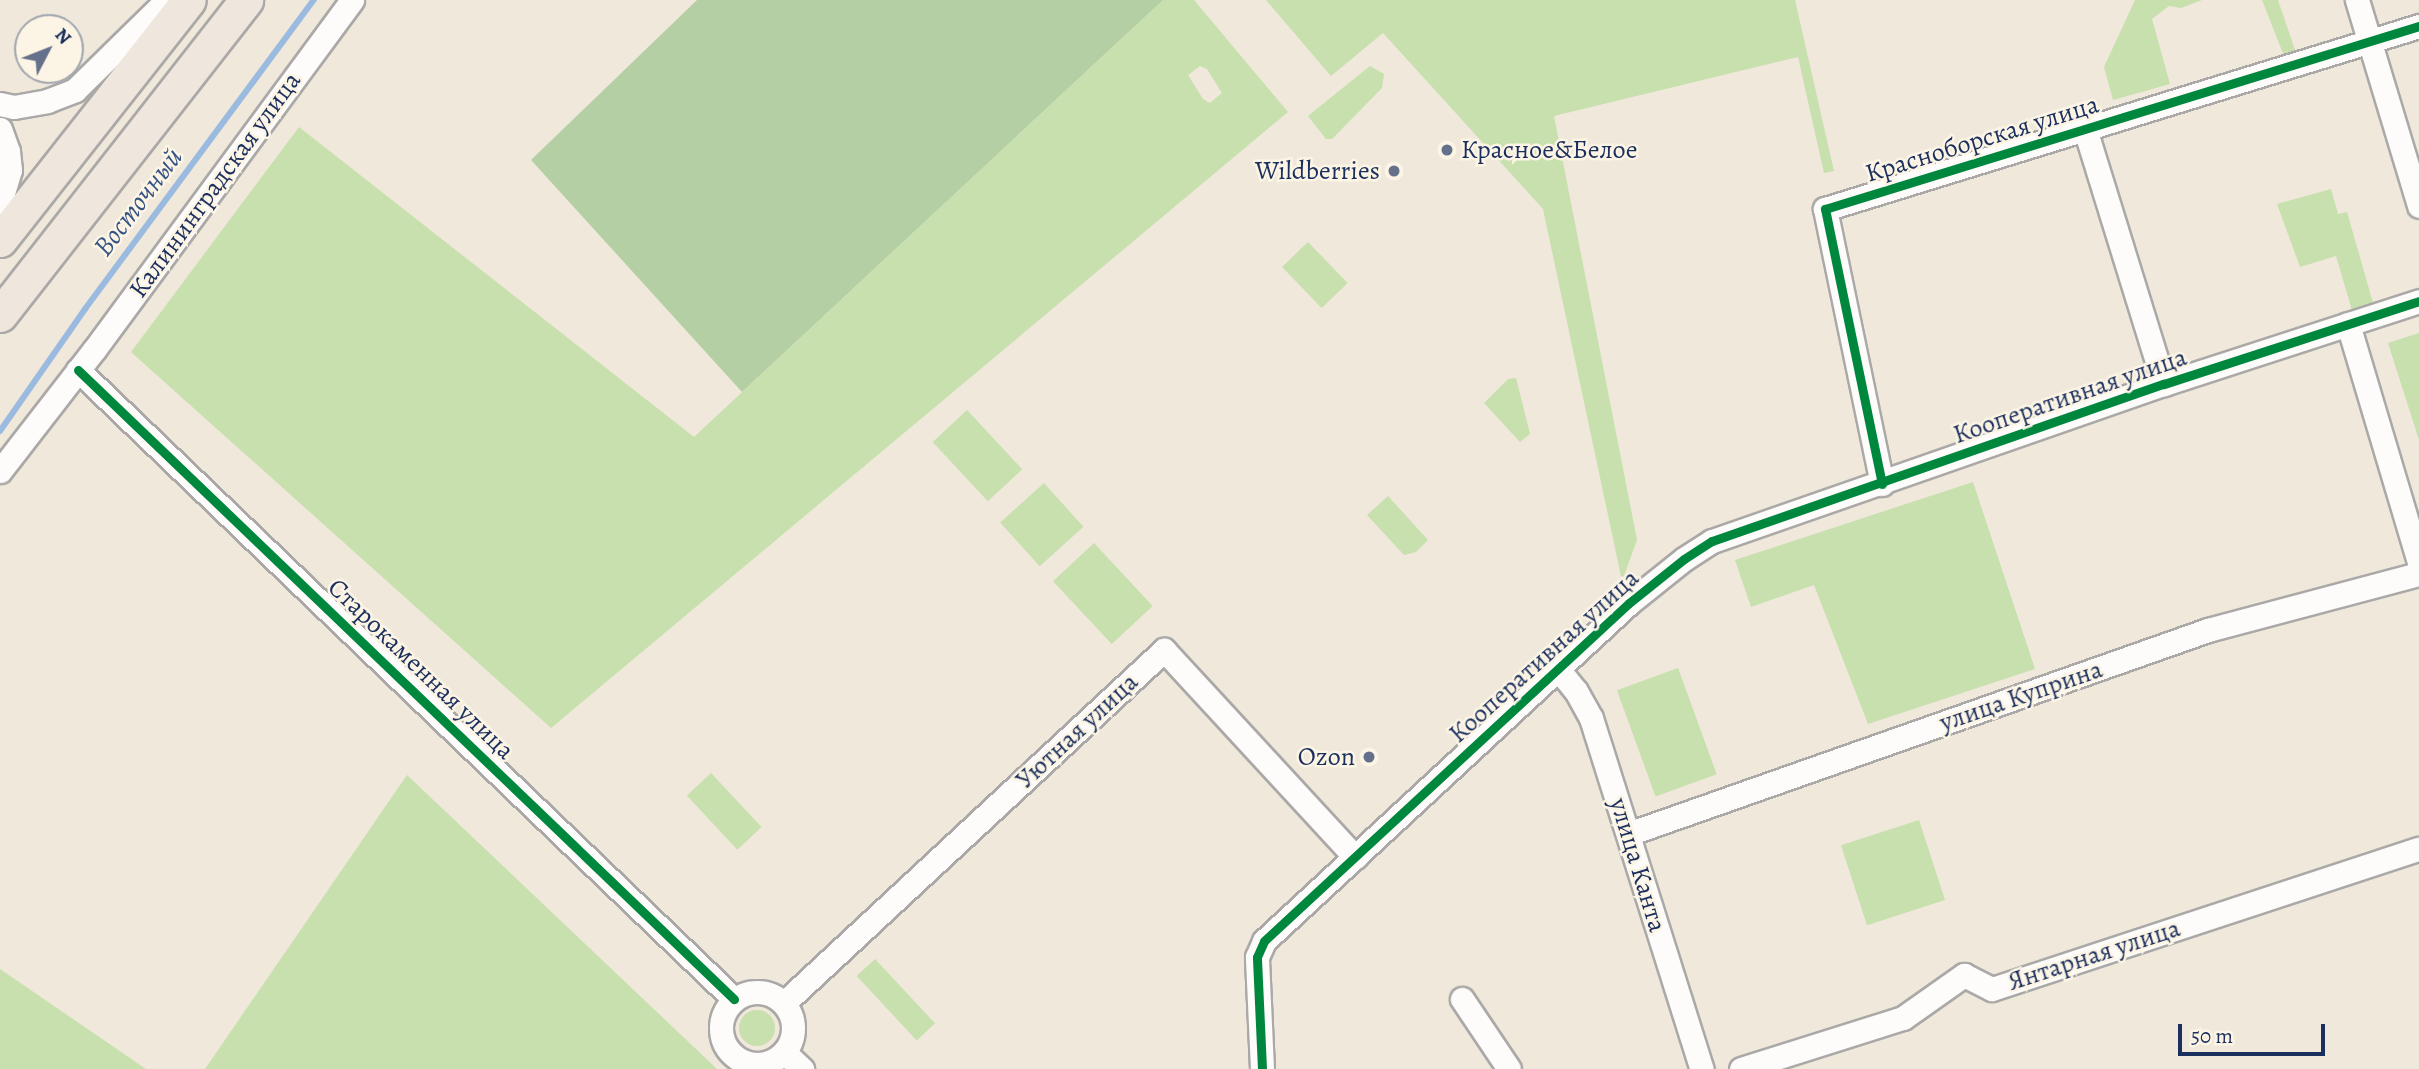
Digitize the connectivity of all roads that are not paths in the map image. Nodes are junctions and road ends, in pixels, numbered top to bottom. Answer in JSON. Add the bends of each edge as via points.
{"nodes":[{"id":1,"x":167,"y":0,"type":"edge"},
{"id":2,"x":189,"y":0,"type":"edge"},
{"id":3,"x":246,"y":0,"type":"edge"},
{"id":4,"x":352,"y":0,"type":"edge"},
{"id":5,"x":2357,"y":0,"type":"edge"},
{"id":6,"x":2419,"y":26,"type":"edge"},
{"id":7,"x":2371,"y":41,"type":"junction"},
{"id":8,"x":0,"y":104,"type":"edge"},
{"id":9,"x":0,"y":129,"type":"edge"},
{"id":10,"x":2085,"y":129,"type":"junction"},
{"id":11,"x":0,"y":202,"type":"edge"},
{"id":12,"x":2419,"y":206,"type":"edge"},
{"id":13,"x":0,"y":240,"type":"edge"},
{"id":14,"x":2419,"y":301,"type":"edge"},
{"id":15,"x":0,"y":315,"type":"edge"},
{"id":16,"x":2348,"y":324,"type":"junction"},
{"id":17,"x":78,"y":370,"type":"junction"},
{"id":18,"x":2164,"y":384,"type":"junction"},
{"id":19,"x":0,"y":471,"type":"edge"},
{"id":20,"x":1882,"y":484,"type":"junction"},
{"id":21,"x":2419,"y":562,"type":"edge"},
{"id":22,"x":2419,"y":574,"type":"edge"},
{"id":23,"x":1558,"y":669,"type":"junction"},
{"id":24,"x":1628,"y":834,"type":"junction"},
{"id":25,"x":2419,"y":849,"type":"edge"},
{"id":26,"x":1355,"y":857,"type":"junction"},
{"id":27,"x":734,"y":999,"type":"junction"},
{"id":28,"x":1462,"y":999,"type":"dead end"},
{"id":29,"x":784,"y":1003,"type":"junction"},
{"id":30,"x":784,"y":1052,"type":"junction"},
{"id":31,"x":802,"y":1069,"type":"edge"},
{"id":32,"x":1262,"y":1069,"type":"edge"},
{"id":33,"x":1509,"y":1069,"type":"edge"},
{"id":34,"x":1702,"y":1069,"type":"edge"},
{"id":35,"x":1741,"y":1069,"type":"edge"}],
"edges":[{"from":1,"to":8,"type":"street","via":[[75,90],[47,101],[14,107]]},
{"from":2,"to":13,"type":"highway"},
{"from":3,"to":15,"type":"highway"},
{"from":4,"to":17,"type":"street","name":"Калининградская улица"},
{"from":5,"to":7,"type":"street"},
{"from":6,"to":7,"type":"street","name":"Красноборская улица"},
{"from":7,"to":10,"type":"street","name":"Красноборская улица"},
{"from":7,"to":12,"type":"street"},
{"from":9,"to":11,"type":"street","via":[[9,151],[10,170]]},
{"from":10,"to":18,"type":"street"},
{"from":10,"to":20,"type":"street","name":"Красноборская улица","via":[[1825,209]]},
{"from":14,"to":16,"type":"street","name":"Кооперативная улица"},
{"from":16,"to":18,"type":"street","name":"Кооперативная улица"},
{"from":16,"to":21,"type":"street"},
{"from":17,"to":19,"type":"street","name":"Калининградская улица"},
{"from":17,"to":27,"type":"street","name":"Старокаменная улица"},
{"from":18,"to":20,"type":"street","name":"Кооперативная улица"},
{"from":20,"to":23,"type":"street","name":"Кооперативная улица","via":[[1712,541],[1629,603]]},
{"from":22,"to":24,"type":"street","name":"улица Куприна","via":[[2208,630]]},
{"from":23,"to":24,"type":"street","name":"улица Канта","via":[[1591,718]]},
{"from":23,"to":26,"type":"street","name":"Кооперативная улица"},
{"from":24,"to":34,"type":"street","name":"улица Канта"},
{"from":25,"to":35,"type":"street","name":"Янтарная улица","via":[[1992,989],[1964,975],[1903,1018]]},
{"from":26,"to":29,"type":"street","name":"Уютная улица","via":[[1164,650]]},
{"from":26,"to":32,"type":"street","name":"Кооперативная улица","via":[[1264,941],[1257,957]]},
{"from":27,"to":29,"type":"street","via":[[763,992]]},
{"from":27,"to":30,"type":"street","via":[[721,1029],[733,1055],[759,1064]]},
{"from":28,"to":33,"type":"street"},
{"from":29,"to":30,"type":"street","via":[[793,1026]]},
{"from":30,"to":31,"type":"street"}]}
